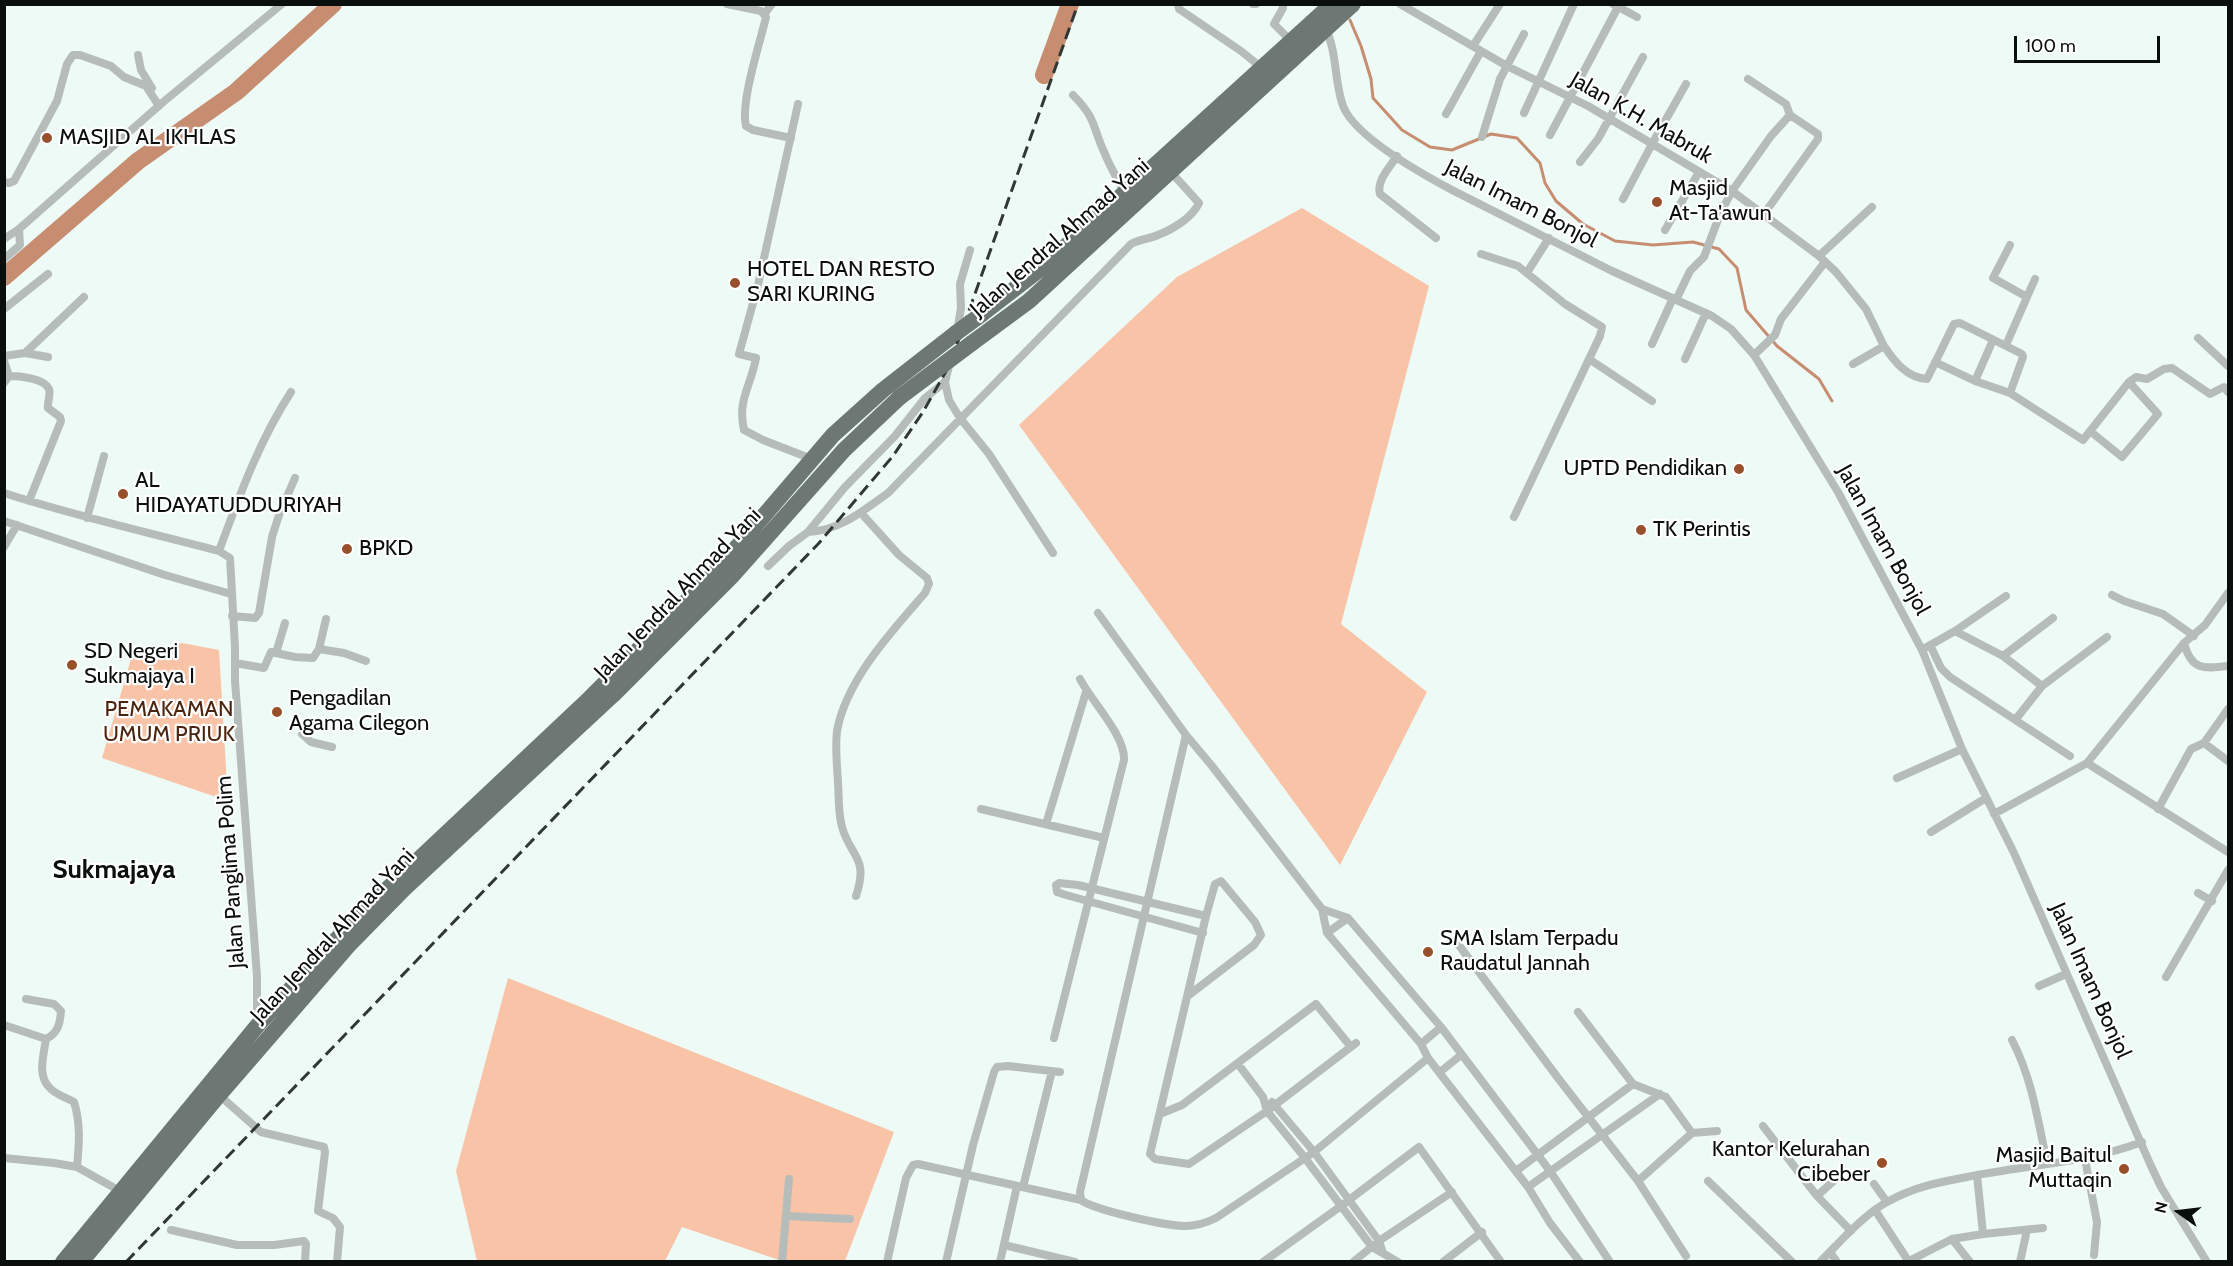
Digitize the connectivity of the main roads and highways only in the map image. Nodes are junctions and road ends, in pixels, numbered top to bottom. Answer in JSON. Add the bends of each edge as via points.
{"nodes":[{"id":1,"x":1336,"y":12,"type":"edge"},
{"id":2,"x":63,"y":1262,"type":"edge"},
{"id":3,"x":81,"y":1262,"type":"edge"}],
"edges":[{"from":1,"to":2,"type":"highway","name":"Jalan Jendral Ahmad Yani","bridge":true,"via":[[1291,41],[1043,267],[859,410],[684,604],[323,953],[257,1026]]},
{"from":1,"to":3,"type":"highway","name":"Jalan Jendral Ahmad Yani","bridge":true,"via":[[1029,301],[900,397],[844,450],[734,575],[613,695],[385,908],[308,991]]}]}
